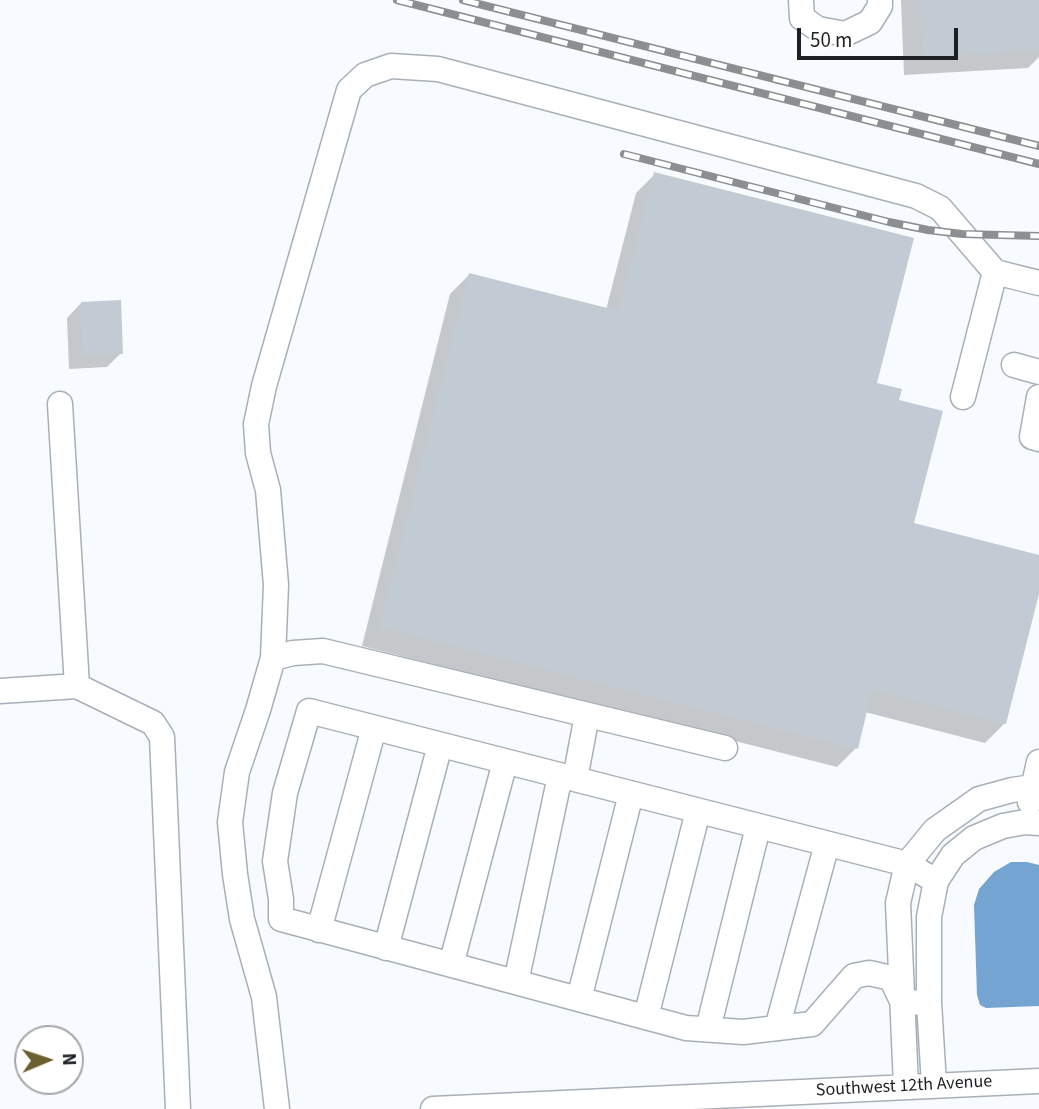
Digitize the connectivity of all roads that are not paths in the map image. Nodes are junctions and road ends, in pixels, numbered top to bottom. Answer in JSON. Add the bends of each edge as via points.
{"nodes":[{"id":1,"x":801,"y":0,"type":"edge"},
{"id":2,"x":880,"y":0,"type":"edge"},
{"id":3,"x":995,"y":272,"type":"junction"},
{"id":4,"x":1039,"y":283,"type":"edge"},
{"id":5,"x":1014,"y":366,"type":"dead end"},
{"id":6,"x":1039,"y":372,"type":"edge"},
{"id":7,"x":963,"y":397,"type":"dead end"},
{"id":8,"x":1039,"y":397,"type":"edge"},
{"id":9,"x":60,"y":404,"type":"dead end"},
{"id":10,"x":1039,"y":439,"type":"edge"},
{"id":11,"x":273,"y":658,"type":"junction"},
{"id":12,"x":77,"y":686,"type":"junction"},
{"id":13,"x":0,"y":691,"type":"edge"},
{"id":14,"x":587,"y":715,"type":"junction"},
{"id":15,"x":374,"y":728,"type":"junction"},
{"id":16,"x":440,"y":745,"type":"junction"},
{"id":17,"x":724,"y":748,"type":"dead end"},
{"id":18,"x":505,"y":762,"type":"junction"},
{"id":19,"x":1039,"y":762,"type":"edge"},
{"id":20,"x":568,"y":778,"type":"junction"},
{"id":21,"x":1036,"y":788,"type":"edge"},
{"id":22,"x":631,"y":794,"type":"junction"},
{"id":23,"x":698,"y":811,"type":"junction"},
{"id":24,"x":1032,"y":823,"type":"edge"},
{"id":25,"x":758,"y":827,"type":"junction"},
{"id":26,"x":827,"y":844,"type":"junction"},
{"id":27,"x":907,"y":864,"type":"junction"},
{"id":28,"x":936,"y":881,"type":"junction"},
{"id":29,"x":319,"y":930,"type":"junction"},
{"id":30,"x":386,"y":947,"type":"junction"},
{"id":31,"x":452,"y":965,"type":"junction"},
{"id":32,"x":516,"y":982,"type":"junction"},
{"id":33,"x":579,"y":999,"type":"junction"},
{"id":34,"x":929,"y":1002,"type":"junction"},
{"id":35,"x":903,"y":1003,"type":"junction"},
{"id":36,"x":646,"y":1017,"type":"junction"},
{"id":37,"x":777,"y":1028,"type":"junction"},
{"id":38,"x":708,"y":1029,"type":"junction"},
{"id":39,"x":1039,"y":1081,"type":"edge"},
{"id":40,"x":934,"y":1085,"type":"junction"},
{"id":41,"x":906,"y":1086,"type":"junction"},
{"id":42,"x":505,"y":1107,"type":"edge"},
{"id":43,"x":178,"y":1109,"type":"edge"},
{"id":44,"x":277,"y":1109,"type":"edge"},
{"id":45,"x":433,"y":1109,"type":"edge"}],
"edges":[{"from":1,"to":2,"type":"street","via":[[802,18],[818,29],[845,34],[870,22]]},
{"from":3,"to":4,"type":"street"},
{"from":3,"to":7,"type":"street"},
{"from":3,"to":11,"type":"street","via":[[940,208],[916,196],[438,69],[391,66],[365,75],[349,90],[256,424],[268,490],[276,585]]},
{"from":5,"to":6,"type":"street"},
{"from":8,"to":10,"type":"street","via":[[1032,437]]},
{"from":9,"to":12,"type":"street"},
{"from":11,"to":14,"type":"street","via":[[323,651]]},
{"from":11,"to":44,"type":"street","via":[[237,772],[230,822],[242,919],[264,997]]},
{"from":12,"to":13,"type":"street"},
{"from":12,"to":43,"type":"street","via":[[153,723],[162,737]]},
{"from":14,"to":17,"type":"street"},
{"from":14,"to":20,"type":"street"},
{"from":15,"to":16,"type":"street"},
{"from":15,"to":29,"type":"street"},
{"from":15,"to":29,"type":"street","via":[[309,711],[285,793],[275,860],[281,919]]},
{"from":16,"to":18,"type":"street"},
{"from":16,"to":30,"type":"street"},
{"from":18,"to":20,"type":"street"},
{"from":18,"to":31,"type":"street"},
{"from":19,"to":21,"type":"street"},
{"from":20,"to":22,"type":"street"},
{"from":20,"to":32,"type":"street"},
{"from":21,"to":24,"type":"street"},
{"from":21,"to":27,"type":"street","via":[[979,799],[935,830]]},
{"from":22,"to":23,"type":"street"},
{"from":22,"to":33,"type":"street"},
{"from":23,"to":25,"type":"street"},
{"from":23,"to":36,"type":"street"},
{"from":24,"to":28,"type":"street","via":[[1003,826],[974,838],[953,855]]},
{"from":25,"to":26,"type":"street"},
{"from":25,"to":38,"type":"street"},
{"from":26,"to":27,"type":"street"},
{"from":26,"to":37,"type":"street"},
{"from":27,"to":28,"type":"street"},
{"from":27,"to":35,"type":"street","via":[[898,903]]},
{"from":28,"to":34,"type":"street","via":[[929,917]]},
{"from":29,"to":30,"type":"street"},
{"from":30,"to":31,"type":"street"},
{"from":31,"to":32,"type":"street"},
{"from":32,"to":33,"type":"street"},
{"from":33,"to":36,"type":"street"},
{"from":34,"to":35,"type":"street"},
{"from":34,"to":40,"type":"street"},
{"from":35,"to":37,"type":"street","via":[[891,978],[869,973],[854,976],[812,1024]]},
{"from":35,"to":41,"type":"street"},
{"from":36,"to":38,"type":"street"},
{"from":37,"to":38,"type":"street","via":[[743,1032]]},
{"from":39,"to":40,"type":"street","name":"Southwest 12th Avenue"},
{"from":40,"to":41,"type":"street","name":"Southwest 12th Avenue"},
{"from":41,"to":42,"type":"street","name":"Southwest 12th Avenue"},
{"from":42,"to":45,"type":"street","name":"Southwest 12th Avenue"}]}
